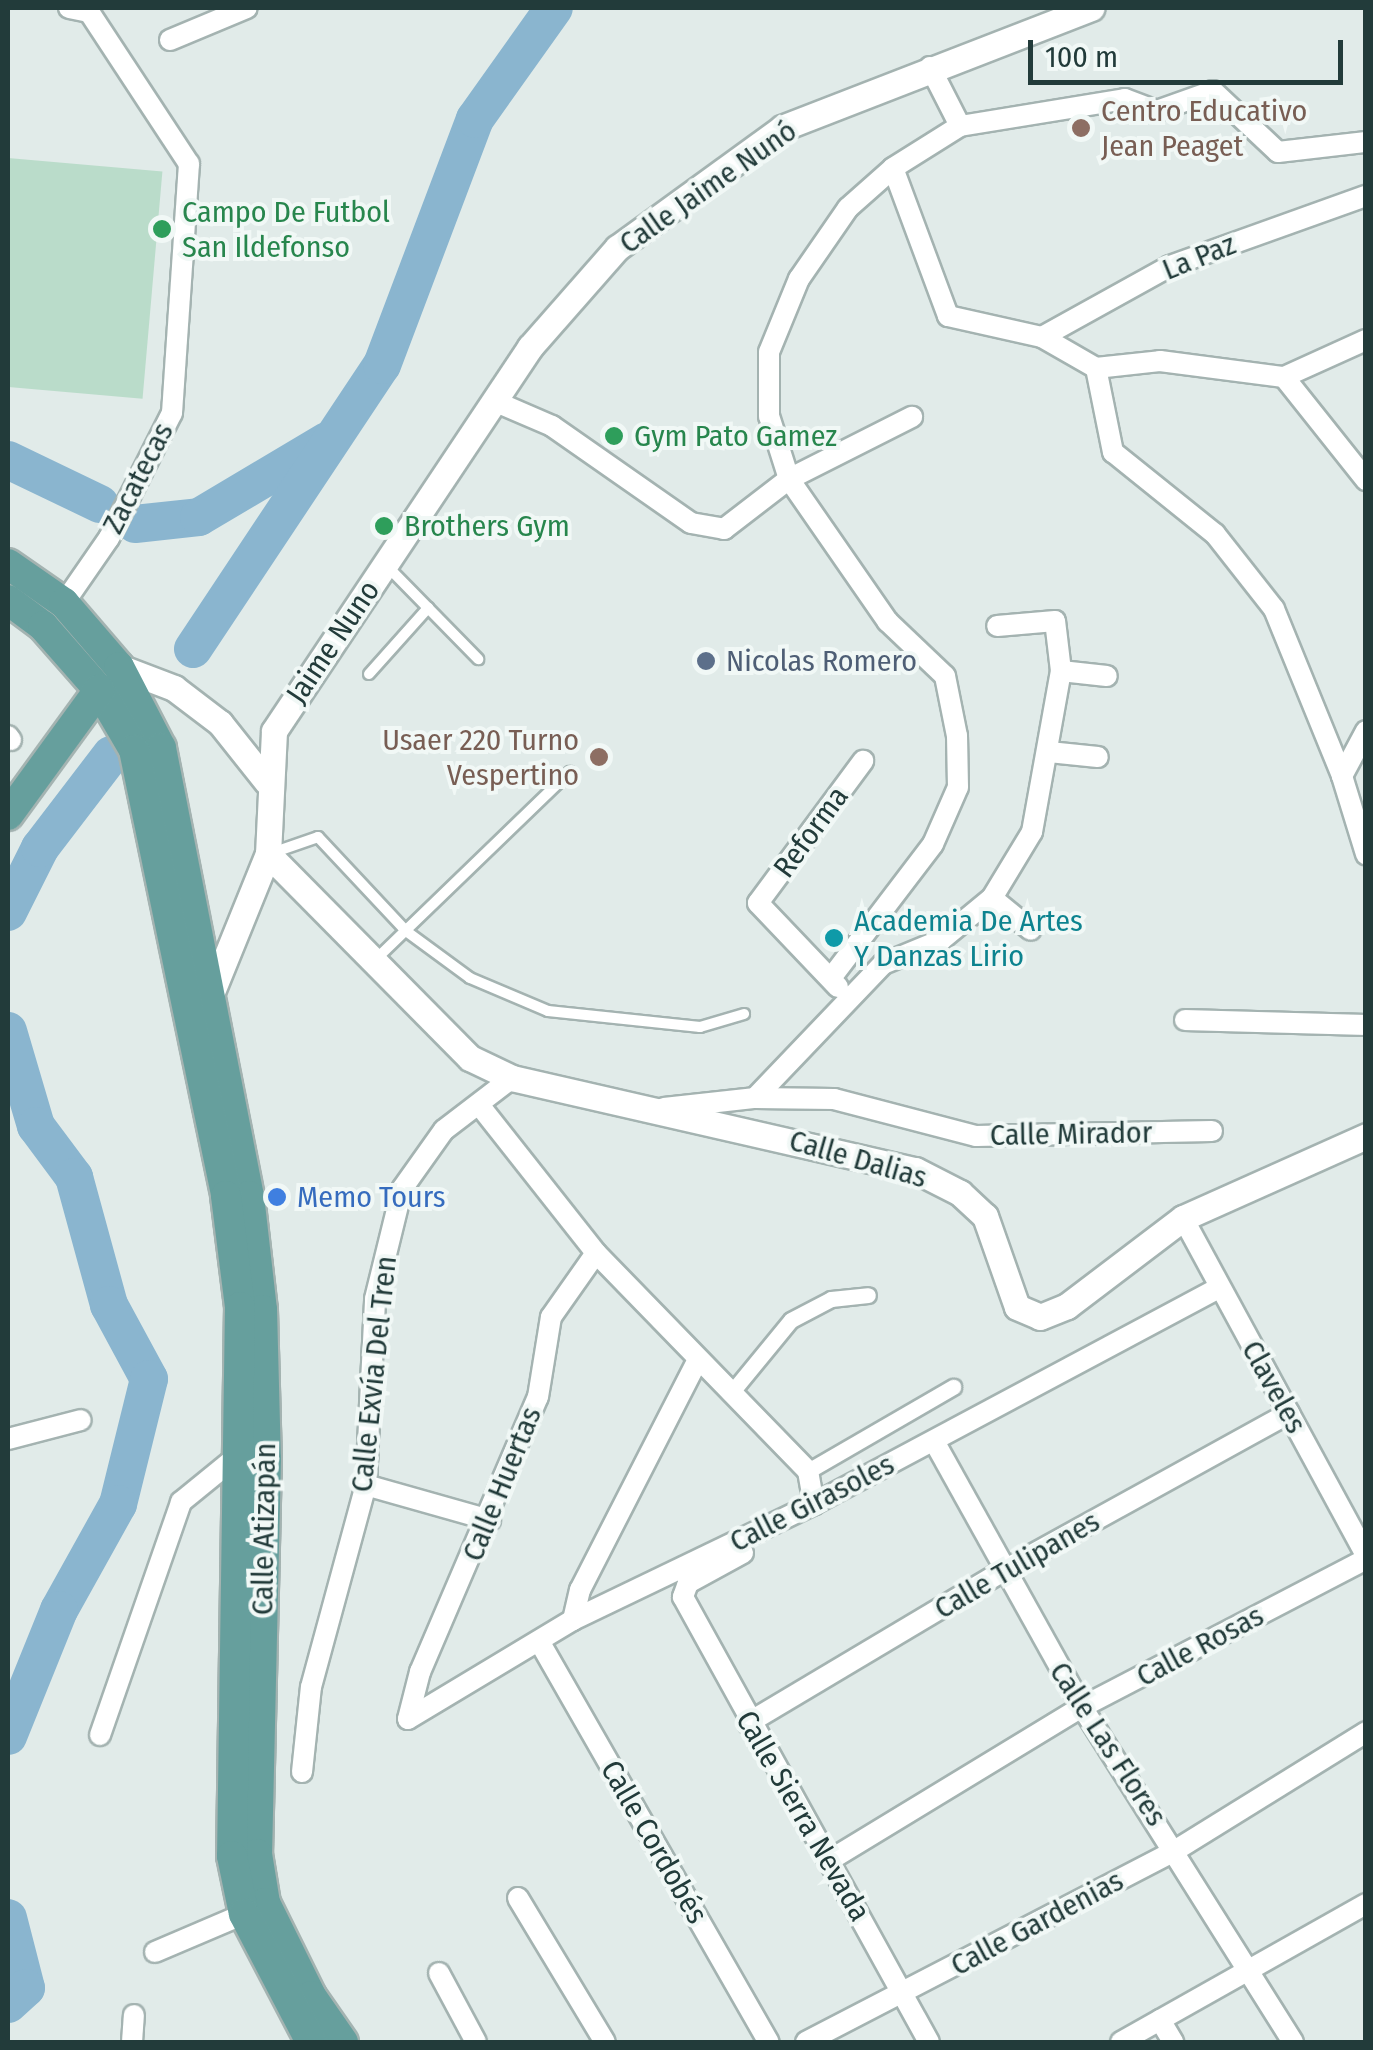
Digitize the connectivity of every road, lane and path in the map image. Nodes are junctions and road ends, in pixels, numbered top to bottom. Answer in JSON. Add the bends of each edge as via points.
{"nodes":[{"id":1,"x":247,"y":8,"type":"edge"},
{"id":2,"x":1092,"y":8,"type":"edge"},
{"id":3,"x":84,"y":9,"type":"edge"},
{"id":4,"x":170,"y":40,"type":"dead end"},
{"id":5,"x":930,"y":68,"type":"junction"},
{"id":6,"x":960,"y":126,"type":"junction"},
{"id":7,"x":1366,"y":142,"type":"edge"},
{"id":8,"x":893,"y":168,"type":"junction"},
{"id":9,"x":1366,"y":196,"type":"edge"},
{"id":10,"x":1042,"y":337,"type":"junction"},
{"id":11,"x":1366,"y":340,"type":"edge"},
{"id":12,"x":1096,"y":368,"type":"junction"},
{"id":13,"x":1284,"y":377,"type":"junction"},
{"id":14,"x":494,"y":401,"type":"junction"},
{"id":15,"x":912,"y":417,"type":"dead end"},
{"id":16,"x":789,"y":479,"type":"junction"},
{"id":17,"x":1366,"y":480,"type":"edge"},
{"id":18,"x":8,"y":564,"type":"edge"},
{"id":19,"x":385,"y":564,"type":"junction"},
{"id":20,"x":8,"y":600,"type":"edge"},
{"id":21,"x":64,"y":603,"type":"junction"},
{"id":22,"x":428,"y":608,"type":"junction"},
{"id":23,"x":998,"y":626,"type":"dead end"},
{"id":24,"x":478,"y":659,"type":"dead end"},
{"id":25,"x":1060,"y":672,"type":"junction"},
{"id":26,"x":369,"y":674,"type":"dead end"},
{"id":27,"x":1107,"y":676,"type":"dead end"},
{"id":28,"x":109,"y":678,"type":"junction"},
{"id":29,"x":1366,"y":731,"type":"edge"},
{"id":30,"x":1049,"y":752,"type":"junction"},
{"id":31,"x":1098,"y":758,"type":"dead end"},
{"id":32,"x":863,"y":760,"type":"dead end"},
{"id":33,"x":570,"y":772,"type":"dead end"},
{"id":34,"x":1342,"y":776,"type":"junction"},
{"id":35,"x":267,"y":782,"type":"junction"},
{"id":36,"x":8,"y":815,"type":"edge"},
{"id":37,"x":268,"y":854,"type":"junction"},
{"id":38,"x":1366,"y":854,"type":"edge"},
{"id":39,"x":992,"y":898,"type":"junction"},
{"id":40,"x":406,"y":930,"type":"junction"},
{"id":41,"x":1031,"y":930,"type":"dead end"},
{"id":42,"x":372,"y":962,"type":"junction"},
{"id":43,"x":831,"y":978,"type":"junction"},
{"id":44,"x":846,"y":997,"type":"junction"},
{"id":45,"x":197,"y":1004,"type":"junction"},
{"id":46,"x":744,"y":1014,"type":"dead end"},
{"id":47,"x":1185,"y":1020,"type":"dead end"},
{"id":48,"x":1366,"y":1026,"type":"edge"},
{"id":49,"x":512,"y":1078,"type":"junction"},
{"id":50,"x":755,"y":1098,"type":"junction"},
{"id":51,"x":480,"y":1106,"type":"junction"},
{"id":52,"x":661,"y":1108,"type":"junction"},
{"id":53,"x":1212,"y":1131,"type":"dead end"},
{"id":54,"x":1364,"y":1131,"type":"edge"},
{"id":55,"x":1183,"y":1218,"type":"junction"},
{"id":56,"x":596,"y":1254,"type":"junction"},
{"id":57,"x":1218,"y":1288,"type":"junction"},
{"id":58,"x":868,"y":1295,"type":"dead end"},
{"id":59,"x":698,"y":1360,"type":"junction"},
{"id":60,"x":952,"y":1386,"type":"dead end"},
{"id":61,"x":732,"y":1393,"type":"junction"},
{"id":62,"x":1288,"y":1413,"type":"junction"},
{"id":63,"x":82,"y":1420,"type":"dead end"},
{"id":64,"x":8,"y":1440,"type":"edge"},
{"id":65,"x":934,"y":1440,"type":"junction"},
{"id":66,"x":241,"y":1453,"type":"junction"},
{"id":67,"x":808,"y":1471,"type":"junction"},
{"id":68,"x":366,"y":1486,"type":"junction"},
{"id":69,"x":814,"y":1504,"type":"junction"},
{"id":70,"x":786,"y":1518,"type":"junction"},
{"id":71,"x":490,"y":1520,"type":"junction"},
{"id":72,"x":1366,"y":1557,"type":"edge"},
{"id":73,"x":1002,"y":1572,"type":"junction"},
{"id":74,"x":573,"y":1620,"type":"junction"},
{"id":75,"x":539,"y":1641,"type":"junction"},
{"id":76,"x":1082,"y":1708,"type":"junction"},
{"id":77,"x":408,"y":1719,"type":"joint"},
{"id":78,"x":748,"y":1723,"type":"junction"},
{"id":79,"x":1366,"y":1732,"type":"edge"},
{"id":80,"x":100,"y":1735,"type":"dead end"},
{"id":81,"x":302,"y":1772,"type":"dead end"},
{"id":82,"x":1176,"y":1850,"type":"junction"},
{"id":83,"x":830,"y":1860,"type":"junction"},
{"id":84,"x":518,"y":1898,"type":"dead end"},
{"id":85,"x":1366,"y":1904,"type":"edge"},
{"id":86,"x":244,"y":1914,"type":"junction"},
{"id":87,"x":155,"y":1952,"type":"dead end"},
{"id":88,"x":1247,"y":1970,"type":"junction"},
{"id":89,"x":439,"y":1973,"type":"dead end"},
{"id":90,"x":904,"y":1994,"type":"junction"},
{"id":91,"x":134,"y":2015,"type":"dead end"},
{"id":92,"x":1160,"y":2020,"type":"junction"},
{"id":93,"x":132,"y":2042,"type":"edge"},
{"id":94,"x":311,"y":2042,"type":"edge"},
{"id":95,"x":343,"y":2042,"type":"edge"},
{"id":96,"x":476,"y":2042,"type":"edge"},
{"id":97,"x":605,"y":2042,"type":"edge"},
{"id":98,"x":769,"y":2042,"type":"edge"},
{"id":99,"x":806,"y":2042,"type":"edge"},
{"id":100,"x":929,"y":2042,"type":"edge"},
{"id":101,"x":1120,"y":2042,"type":"edge"},
{"id":102,"x":1173,"y":2042,"type":"edge"},
{"id":103,"x":1292,"y":2042,"type":"edge"}],
"edges":[{"from":1,"to":4,"type":"street"},
{"from":2,"to":5,"type":"street","name":"Calle Jaime Nunó"},
{"from":3,"to":21,"type":"street","name":"Zacatecas","via":[[190,164],[172,413],[108,538]]},
{"from":5,"to":6,"type":"street"},
{"from":5,"to":14,"type":"street","name":"Calle Jaime Nunó","via":[[782,128],[617,248],[530,347]]},
{"from":6,"to":7,"type":"street","via":[[1125,99],[1156,110],[1213,91],[1278,152]]},
{"from":6,"to":8,"type":"street"},
{"from":8,"to":10,"type":"street","via":[[948,316]]},
{"from":8,"to":16,"type":"street","via":[[848,208],[799,279],[770,352],[770,416]]},
{"from":9,"to":10,"type":"street","name":"La Paz","via":[[1170,266]]},
{"from":10,"to":12,"type":"street"},
{"from":11,"to":13,"type":"street"},
{"from":12,"to":13,"type":"street","via":[[1160,361]]},
{"from":12,"to":34,"type":"street","via":[[1113,452],[1215,534],[1274,609]]},
{"from":13,"to":17,"type":"street"},
{"from":14,"to":16,"type":"street","via":[[552,426],[691,524],[724,529]]},
{"from":14,"to":19,"type":"street","name":"Jaime Nuno"},
{"from":15,"to":16,"type":"street"},
{"from":16,"to":43,"type":"street","via":[[888,622],[945,676],[957,736],[958,787],[934,844]]},
{"from":18,"to":21,"type":"main road"},
{"from":19,"to":22,"type":"lane"},
{"from":19,"to":35,"type":"street","name":"Jaime Nuno","via":[[274,731]]},
{"from":20,"to":28,"type":"main road"},
{"from":21,"to":28,"type":"main road"},
{"from":22,"to":24,"type":"lane"},
{"from":22,"to":26,"type":"lane"},
{"from":23,"to":25,"type":"street","via":[[1055,621]]},
{"from":25,"to":27,"type":"street"},
{"from":25,"to":30,"type":"street"},
{"from":28,"to":35,"type":"street","via":[[174,688],[220,723]]},
{"from":28,"to":36,"type":"main road"},
{"from":28,"to":45,"type":"main road","via":[[134,750]]},
{"from":29,"to":34,"type":"street"},
{"from":30,"to":31,"type":"street"},
{"from":30,"to":39,"type":"street","via":[[1032,832]]},
{"from":32,"to":43,"type":"street","name":"Reforma","via":[[758,904]]},
{"from":33,"to":40,"type":"lane"},
{"from":34,"to":38,"type":"street"},
{"from":35,"to":37,"type":"street","name":"Jaime Nuno"},
{"from":37,"to":40,"type":"lane","via":[[318,836]]},
{"from":37,"to":42,"type":"street"},
{"from":37,"to":45,"type":"street"},
{"from":39,"to":41,"type":"street"},
{"from":39,"to":44,"type":"street","via":[[941,940],[883,964]]},
{"from":40,"to":42,"type":"lane"},
{"from":40,"to":46,"type":"lane","via":[[470,978],[548,1011],[700,1028]]},
{"from":42,"to":49,"type":"street","via":[[470,1058]]},
{"from":43,"to":44,"type":"street"},
{"from":44,"to":50,"type":"street"},
{"from":45,"to":66,"type":"main road","name":"Calle Atizapán","via":[[240,1308]]},
{"from":45,"to":95,"type":"main road","name":"Calle Atizapán","via":[[249,1196],[262,1310],[266,1459],[257,1854],[265,1903],[311,1996]]},
{"from":47,"to":48,"type":"street"},
{"from":49,"to":51,"type":"street","name":"Calle Exvía Del Tren"},
{"from":49,"to":52,"type":"street"},
{"from":50,"to":52,"type":"street","name":"Calle Mirador"},
{"from":50,"to":53,"type":"street","name":"Calle Mirador","via":[[834,1099],[976,1136]]},
{"from":51,"to":56,"type":"street"},
{"from":51,"to":68,"type":"street","name":"Calle Exvía Del Tren","via":[[444,1130],[402,1190],[375,1300]]},
{"from":52,"to":55,"type":"street","name":"Calle Dalias","via":[[915,1170],[960,1192],[985,1216],[1017,1308],[1040,1317],[1067,1306]]},
{"from":54,"to":55,"type":"street"},
{"from":55,"to":57,"type":"street","name":"Claveles"},
{"from":56,"to":59,"type":"street"},
{"from":56,"to":71,"type":"street","name":"Calle Huertas","via":[[550,1316],[538,1397]]},
{"from":57,"to":62,"type":"street","name":"Claveles"},
{"from":57,"to":65,"type":"street","name":"Calle Girasoles"},
{"from":58,"to":61,"type":"street","via":[[831,1299],[791,1320]]},
{"from":59,"to":61,"type":"street"},
{"from":59,"to":74,"type":"street","via":[[580,1590]]},
{"from":60,"to":67,"type":"street"},
{"from":61,"to":67,"type":"street"},
{"from":62,"to":72,"type":"street","name":"Claveles"},
{"from":62,"to":73,"type":"street","name":"Calle Tulipanes"},
{"from":63,"to":64,"type":"street"},
{"from":65,"to":69,"type":"street","name":"Calle Girasoles"},
{"from":65,"to":73,"type":"street","name":"Calle Las Flores"},
{"from":66,"to":80,"type":"street","via":[[180,1502]]},
{"from":66,"to":86,"type":"main road","name":"Calle Atizapán","via":[[232,1856]]},
{"from":67,"to":69,"type":"street"},
{"from":68,"to":71,"type":"street"},
{"from":68,"to":81,"type":"street","name":"Calle Exvía Del Tren","via":[[311,1687]]},
{"from":69,"to":70,"type":"street","name":"Calle Girasoles"},
{"from":70,"to":74,"type":"street","name":"Calle Girasoles"},
{"from":70,"to":78,"type":"street","name":"Calle Sierra Nevada","via":[[781,1531],[682,1589]]},
{"from":71,"to":77,"type":"street","name":"Calle Huertas","via":[[420,1672]]},
{"from":72,"to":76,"type":"street","name":"Calle Rosas"},
{"from":73,"to":76,"type":"street","name":"Calle Las Flores"},
{"from":73,"to":78,"type":"street","name":"Calle Tulipanes"},
{"from":74,"to":75,"type":"street","name":"Calle Girasoles"},
{"from":75,"to":77,"type":"street","name":"Calle Girasoles"},
{"from":75,"to":98,"type":"street","name":"Calle Cordobés"},
{"from":76,"to":82,"type":"street","name":"Calle Las Flores"},
{"from":76,"to":83,"type":"street","name":"Calle Rosas"},
{"from":78,"to":83,"type":"street","name":"Calle Sierra Nevada"},
{"from":79,"to":82,"type":"street","name":"Calle Gardenias"},
{"from":82,"to":88,"type":"street","name":"Calle Las Flores"},
{"from":82,"to":90,"type":"street","name":"Calle Gardenias"},
{"from":83,"to":90,"type":"street","name":"Calle Sierra Nevada"},
{"from":84,"to":97,"type":"street"},
{"from":85,"to":88,"type":"street"},
{"from":86,"to":87,"type":"street"},
{"from":86,"to":94,"type":"main road","name":"Calle Atizapán"},
{"from":88,"to":92,"type":"street"},
{"from":88,"to":103,"type":"street","name":"Calle Las Flores"},
{"from":89,"to":96,"type":"street"},
{"from":90,"to":99,"type":"street","name":"Calle Gardenias"},
{"from":90,"to":100,"type":"street","name":"Calle Sierra Nevada"},
{"from":91,"to":93,"type":"street"},
{"from":92,"to":101,"type":"street"},
{"from":92,"to":102,"type":"street"}]}
